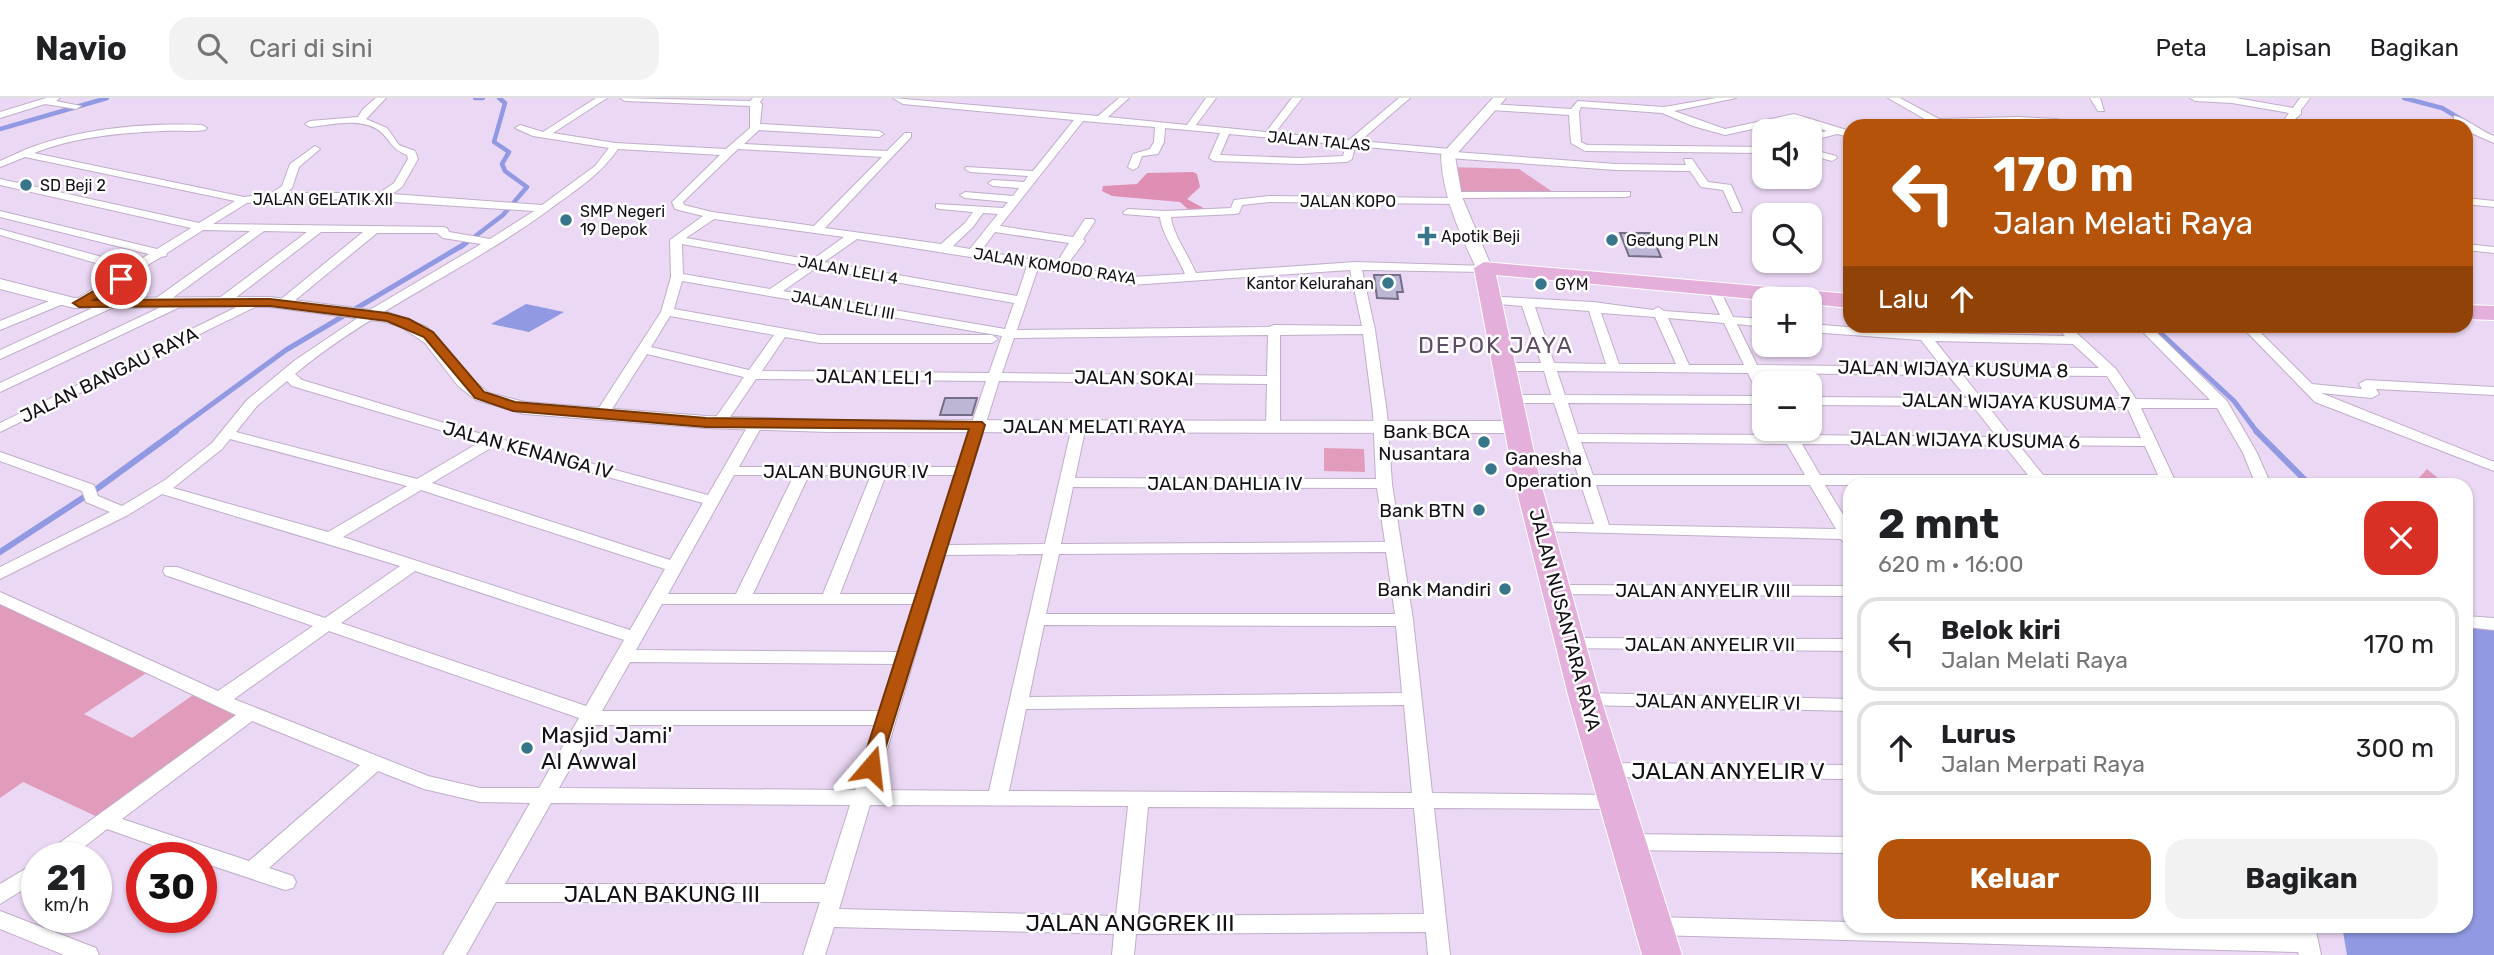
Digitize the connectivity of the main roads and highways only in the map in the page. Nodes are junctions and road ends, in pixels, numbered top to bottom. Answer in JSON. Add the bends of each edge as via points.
{"nodes":[{"id":1,"x":1507,"y":268,"type":"junction"},
{"id":2,"x":1843,"y":288,"type":"edge"},
{"id":3,"x":1843,"y":300,"type":"edge"},
{"id":4,"x":2473,"y":312,"type":"edge"},
{"id":5,"x":2494,"y":313,"type":"edge"},
{"id":6,"x":2473,"y":322,"type":"edge"},
{"id":7,"x":2494,"y":323,"type":"edge"},
{"id":8,"x":1658,"y":941,"type":"edge"}],
"edges":[{"from":1,"to":2,"type":"highway","via":[[1558,263]]},
{"from":1,"to":3,"type":"highway"},
{"from":1,"to":8,"type":"highway","name":"JALAN NUSANTARA RAYA","via":[[1484,268],[1508,399],[1570,644]]},
{"from":4,"to":5,"type":"highway"},
{"from":6,"to":7,"type":"highway"}]}
